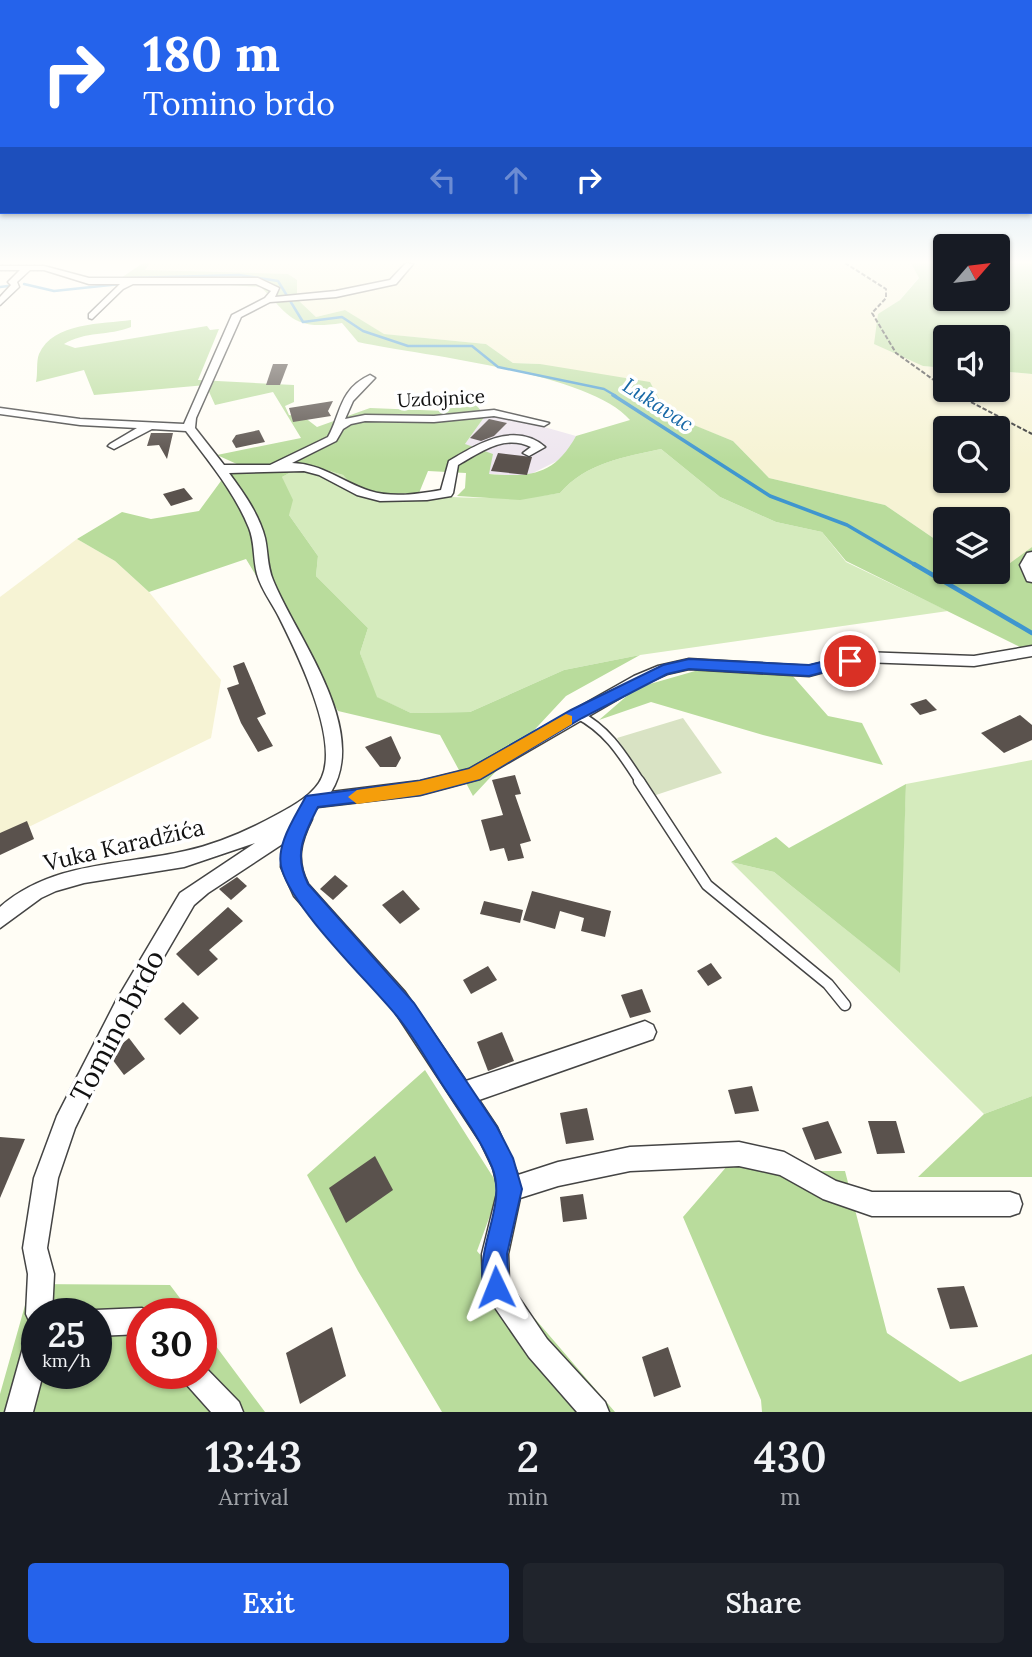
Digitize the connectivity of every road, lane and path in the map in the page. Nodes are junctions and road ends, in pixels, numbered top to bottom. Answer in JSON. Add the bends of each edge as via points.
{"nodes":[{"id":1,"x":229,"y":329,"type":"edge"},
{"id":2,"x":881,"y":329,"type":"edge"},
{"id":3,"x":370,"y":378,"type":"dead end"},
{"id":4,"x":933,"y":380,"type":"edge"},
{"id":5,"x":971,"y":402,"type":"edge"},
{"id":6,"x":0,"y":411,"type":"edge"},
{"id":7,"x":544,"y":423,"type":"dead end"},
{"id":8,"x":149,"y":426,"type":"junction"},
{"id":9,"x":340,"y":427,"type":"junction"},
{"id":10,"x":189,"y":428,"type":"junction"},
{"id":11,"x":1032,"y":434,"type":"edge"},
{"id":12,"x":114,"y":446,"type":"dead end"},
{"id":13,"x":529,"y":453,"type":"dead end"},
{"id":14,"x":219,"y":469,"type":"junction"},
{"id":15,"x":272,"y":469,"type":"junction"},
{"id":16,"x":1032,"y":556,"type":"edge"},
{"id":17,"x":1032,"y":578,"type":"edge"},
{"id":18,"x":1032,"y":651,"type":"edge"},
{"id":19,"x":577,"y":714,"type":"junction"},
{"id":20,"x":313,"y":801,"type":"junction"},
{"id":21,"x":0,"y":919,"type":"edge"},
{"id":22,"x":845,"y":1005,"type":"dead end"},
{"id":23,"x":645,"y":1032,"type":"dead end"},
{"id":24,"x":462,"y":1094,"type":"junction"},
{"id":25,"x":510,"y":1189,"type":"junction"},
{"id":26,"x":1010,"y":1203,"type":"dead end"},
{"id":27,"x":40,"y":1298,"type":"edge"},
{"id":28,"x":25,"y":1389,"type":"edge"},
{"id":29,"x":209,"y":1389,"type":"edge"},
{"id":30,"x":19,"y":1412,"type":"edge"},
{"id":31,"x":229,"y":1412,"type":"edge"},
{"id":32,"x":596,"y":1412,"type":"edge"}],
"edges":[{"from":1,"to":10,"type":"street"},
{"from":2,"to":4,"type":"path","via":[[895,354]]},
{"from":3,"to":9,"type":"street","name":"Uzdojnice","via":[[353,391],[339,419]]},
{"from":5,"to":11,"type":"path"},
{"from":6,"to":8,"type":"street"},
{"from":7,"to":9,"type":"street","name":"Uzdojnice","via":[[494,413],[434,419],[365,418]]},
{"from":8,"to":10,"type":"street"},
{"from":8,"to":12,"type":"street"},
{"from":9,"to":15,"type":"street","name":"Uzdojnice","via":[[332,439]]},
{"from":10,"to":14,"type":"street"},
{"from":13,"to":15,"type":"street","name":"Uzdojnice","via":[[539,447],[523,437],[499,439],[453,463],[447,493],[420,499],[363,493],[332,474],[300,465]]},
{"from":14,"to":15,"type":"street","name":"Uzdojnice"},
{"from":14,"to":20,"type":"street","name":"Vuka Karadžića","via":[[256,530],[266,582],[308,657],[329,724],[334,765],[331,780]]},
{"from":16,"to":17,"type":"street","via":[[1027,565]]},
{"from":18,"to":19,"type":"street","via":[[974,661],[862,657],[809,671],[689,664],[639,680]]},
{"from":19,"to":20,"type":"street","via":[[474,774],[420,788]]},
{"from":19,"to":22,"type":"lane","via":[[596,723],[612,739],[713,891],[828,984]]},
{"from":20,"to":21,"type":"street","name":"Vuka Karadžića","via":[[275,825],[198,856],[42,885]]},
{"from":20,"to":24,"type":"street","via":[[294,837],[290,867],[301,890],[398,999]]},
{"from":20,"to":27,"type":"street","name":"Tomino brdo","via":[[280,836],[187,899],[123,1008],[65,1124],[46,1178],[35,1248]]},
{"from":23,"to":24,"type":"street"},
{"from":24,"to":25,"type":"street","via":[[504,1166]]},
{"from":25,"to":26,"type":"street","via":[[630,1159],[739,1154],[784,1164],[831,1191],[872,1204]]},
{"from":25,"to":32,"type":"street","via":[[495,1254],[496,1287],[538,1348]]},
{"from":28,"to":30,"type":"street"},
{"from":29,"to":31,"type":"street"}]}
